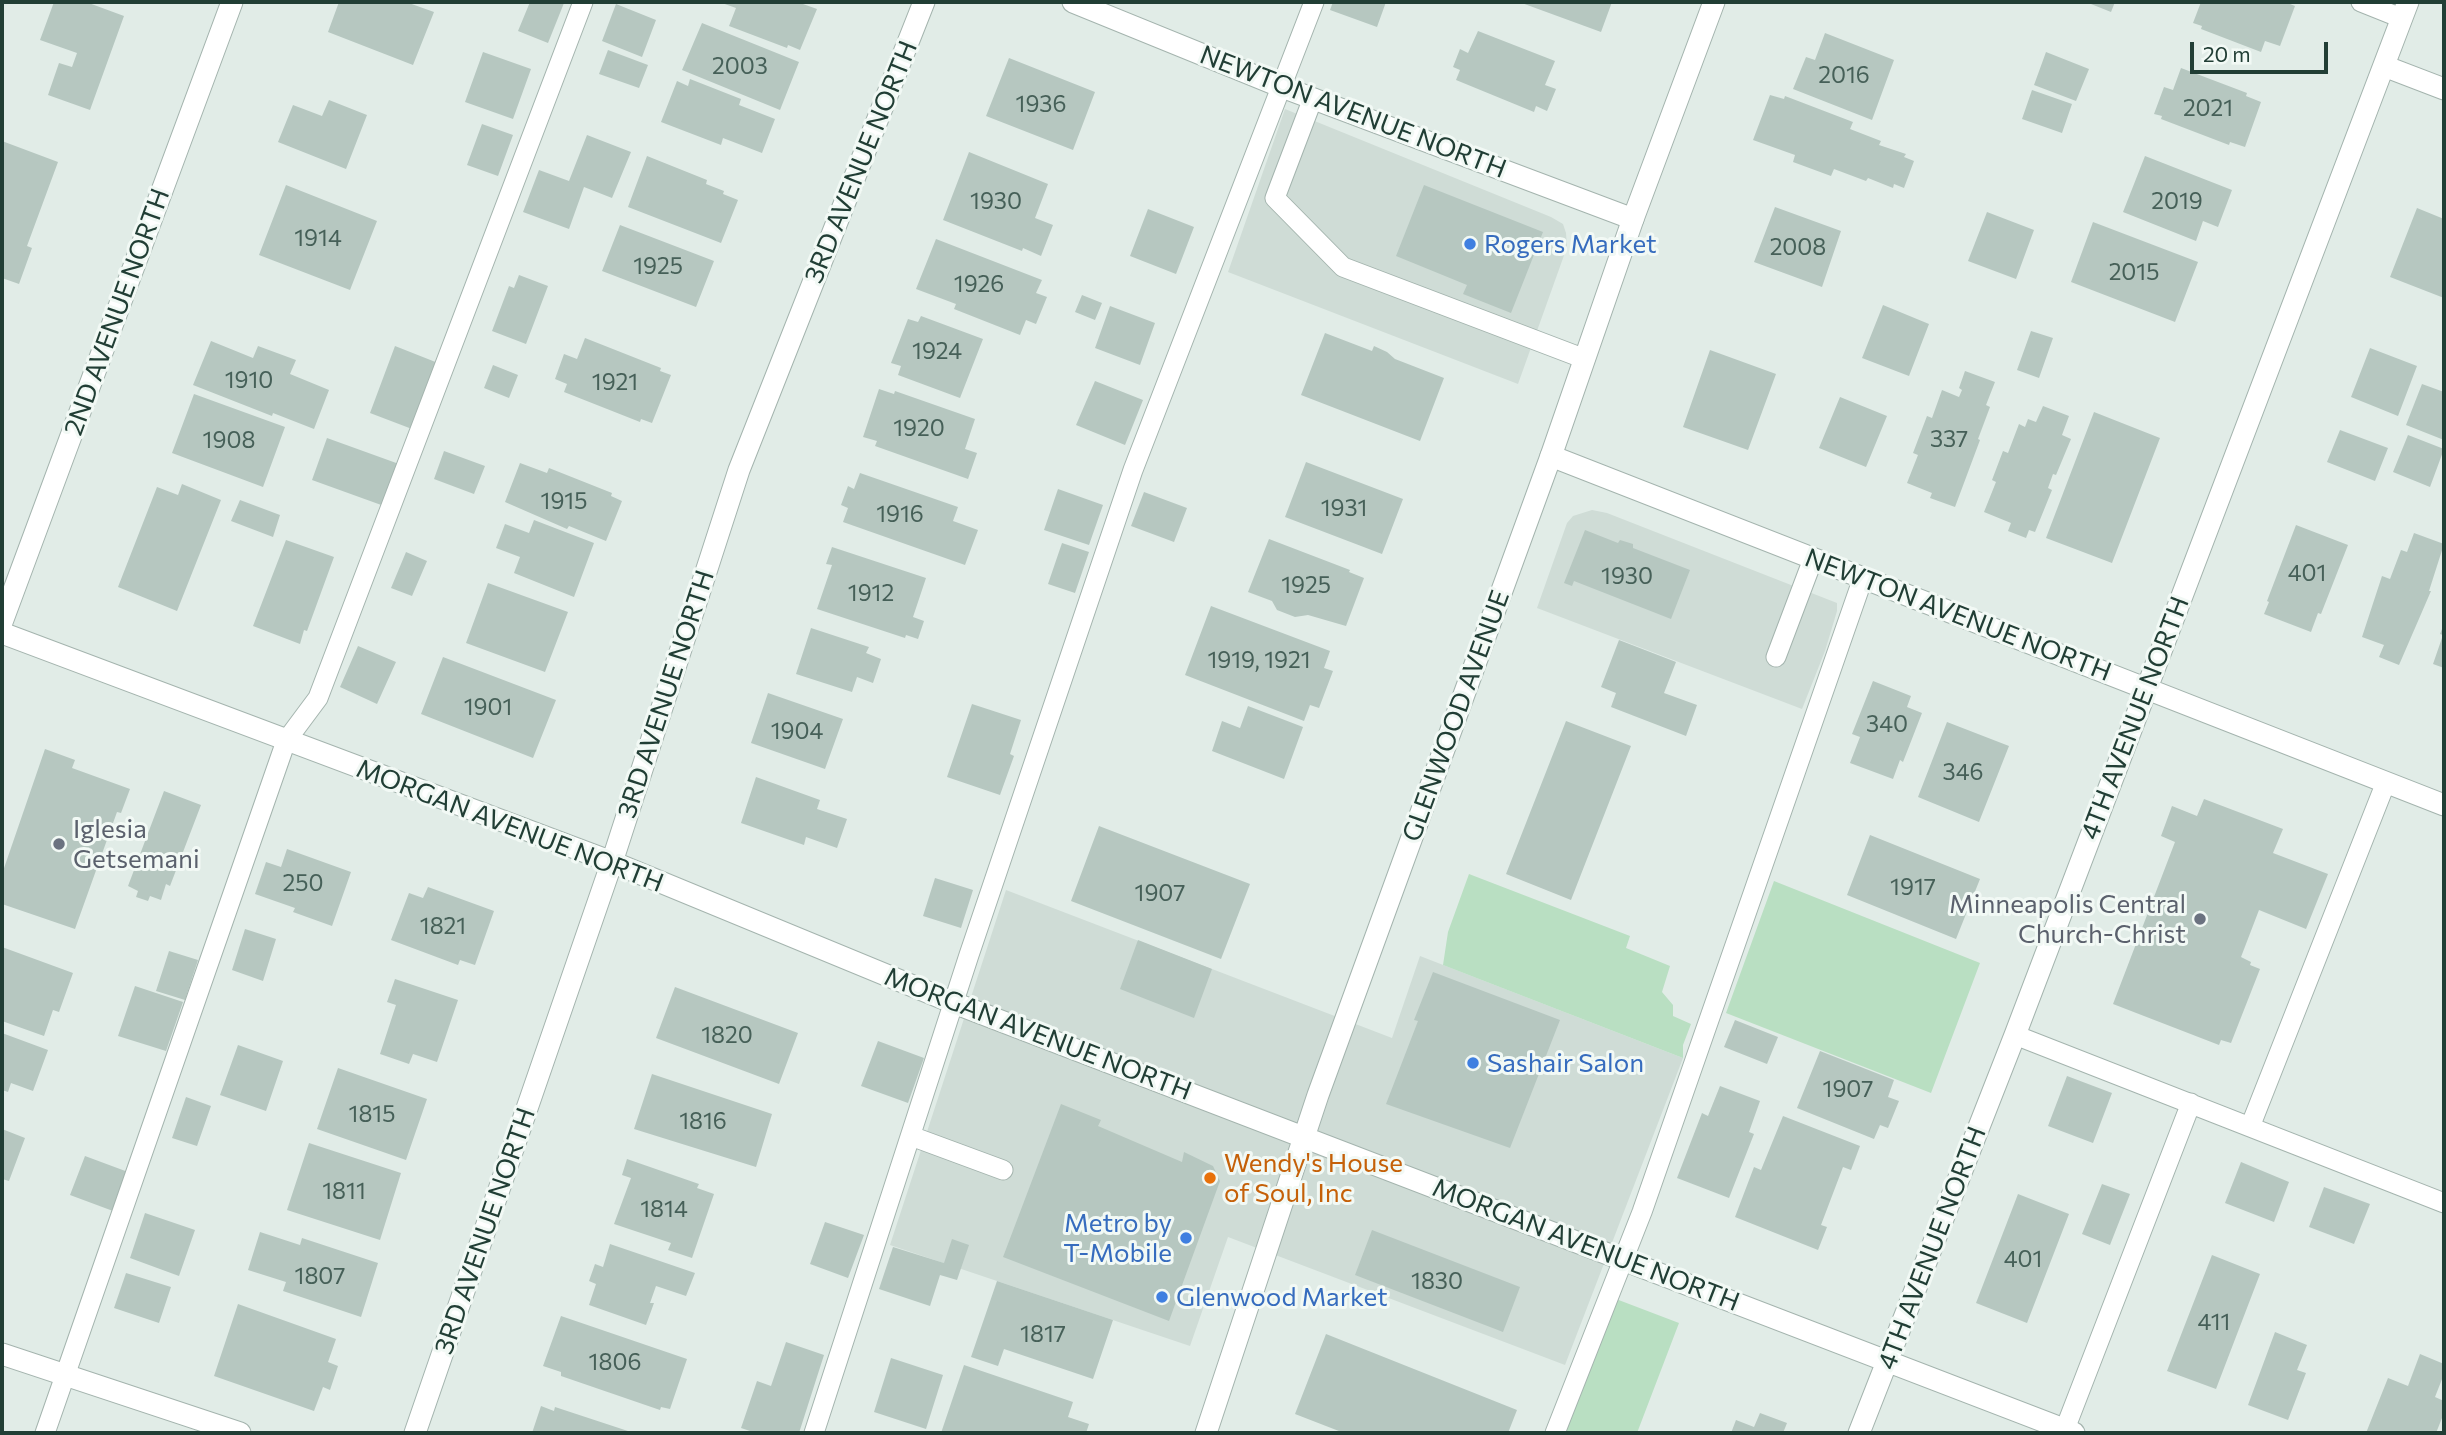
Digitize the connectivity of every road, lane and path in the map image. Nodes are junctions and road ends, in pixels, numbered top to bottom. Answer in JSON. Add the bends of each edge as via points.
{"nodes":[{"id":1,"x":232,"y":2,"type":"edge"},
{"id":2,"x":583,"y":2,"type":"edge"},
{"id":3,"x":924,"y":2,"type":"edge"},
{"id":4,"x":1073,"y":2,"type":"edge"},
{"id":5,"x":1314,"y":2,"type":"edge"},
{"id":6,"x":1714,"y":2,"type":"edge"},
{"id":7,"x":2361,"y":2,"type":"edge"},
{"id":8,"x":2404,"y":10,"type":"edge"},
{"id":9,"x":2384,"y":66,"type":"junction"},
{"id":10,"x":1282,"y":87,"type":"junction"},
{"id":11,"x":2444,"y":89,"type":"edge"},
{"id":12,"x":1313,"y":99,"type":"junction"},
{"id":13,"x":1633,"y":219,"type":"junction"},
{"id":14,"x":1585,"y":359,"type":"junction"},
{"id":15,"x":1551,"y":456,"type":"junction"},
{"id":16,"x":1813,"y":559,"type":"junction"},
{"id":17,"x":1863,"y":578,"type":"junction"},
{"id":18,"x":2,"y":622,"type":"edge"},
{"id":19,"x":2,"y":633,"type":"edge"},
{"id":20,"x":1776,"y":657,"type":"dead end"},
{"id":21,"x":2146,"y":687,"type":"junction"},
{"id":22,"x":286,"y":741,"type":"junction"},
{"id":23,"x":2386,"y":782,"type":"junction"},
{"id":24,"x":2444,"y":805,"type":"edge"},
{"id":25,"x":612,"y":862,"type":"junction"},
{"id":26,"x":954,"y":1003,"type":"junction"},
{"id":27,"x":2015,"y":1035,"type":"junction"},
{"id":28,"x":2190,"y":1103,"type":"junction"},
{"id":29,"x":2250,"y":1127,"type":"junction"},
{"id":30,"x":911,"y":1136,"type":"junction"},
{"id":31,"x":1304,"y":1137,"type":"junction"},
{"id":32,"x":1003,"y":1170,"type":"dead end"},
{"id":33,"x":2444,"y":1203,"type":"edge"},
{"id":34,"x":1624,"y":1259,"type":"junction"},
{"id":35,"x":2,"y":1354,"type":"edge"},
{"id":36,"x":1888,"y":1361,"type":"junction"},
{"id":37,"x":66,"y":1375,"type":"junction"},
{"id":38,"x":2069,"y":1431,"type":"edge"},
{"id":39,"x":45,"y":1433,"type":"edge"},
{"id":40,"x":240,"y":1433,"type":"edge"},
{"id":41,"x":415,"y":1433,"type":"edge"},
{"id":42,"x":814,"y":1433,"type":"edge"},
{"id":43,"x":1206,"y":1433,"type":"edge"},
{"id":44,"x":1555,"y":1433,"type":"edge"},
{"id":45,"x":1859,"y":1433,"type":"edge"}],
"edges":[{"from":1,"to":18,"type":"street","name":"2ND AVENUE NORTH"},
{"from":2,"to":22,"type":"lane","via":[[318,698]]},
{"from":3,"to":25,"type":"street","name":"3RD AVENUE NORTH","via":[[739,470]]},
{"from":4,"to":10,"type":"street","name":"NEWTON AVENUE NORTH"},
{"from":5,"to":10,"type":"lane"},
{"from":6,"to":13,"type":"street","name":"GLENWOOD AVENUE"},
{"from":7,"to":8,"type":"lane"},
{"from":8,"to":9,"type":"street","name":"4TH AVENUE NORTH"},
{"from":9,"to":11,"type":"street"},
{"from":9,"to":21,"type":"street","name":"4TH AVENUE NORTH"},
{"from":10,"to":12,"type":"street","name":"NEWTON AVENUE NORTH"},
{"from":10,"to":26,"type":"lane","via":[[1133,470]]},
{"from":12,"to":13,"type":"street","name":"NEWTON AVENUE NORTH"},
{"from":12,"to":14,"type":"lane","via":[[1275,198],[1343,267]]},
{"from":13,"to":14,"type":"street","name":"GLENWOOD AVENUE"},
{"from":14,"to":15,"type":"street","name":"GLENWOOD AVENUE"},
{"from":15,"to":16,"type":"street","name":"NEWTON AVENUE NORTH"},
{"from":15,"to":31,"type":"street","name":"GLENWOOD AVENUE"},
{"from":16,"to":17,"type":"street","name":"NEWTON AVENUE NORTH"},
{"from":16,"to":20,"type":"lane"},
{"from":17,"to":21,"type":"street","name":"NEWTON AVENUE NORTH"},
{"from":17,"to":34,"type":"lane"},
{"from":19,"to":22,"type":"street","name":"MORGAN AVENUE NORTH"},
{"from":21,"to":23,"type":"street","name":"NEWTON AVENUE NORTH"},
{"from":21,"to":27,"type":"street","name":"4TH AVENUE NORTH"},
{"from":22,"to":25,"type":"street","name":"MORGAN AVENUE NORTH"},
{"from":22,"to":37,"type":"lane"},
{"from":23,"to":24,"type":"street","name":"NEWTON AVENUE NORTH"},
{"from":23,"to":29,"type":"lane"},
{"from":25,"to":26,"type":"street","name":"MORGAN AVENUE NORTH"},
{"from":25,"to":41,"type":"street","name":"3RD AVENUE NORTH"},
{"from":26,"to":30,"type":"lane"},
{"from":26,"to":31,"type":"street","name":"MORGAN AVENUE NORTH"},
{"from":27,"to":28,"type":"lane"},
{"from":27,"to":36,"type":"street","name":"4TH AVENUE NORTH"},
{"from":28,"to":29,"type":"lane"},
{"from":28,"to":38,"type":"lane"},
{"from":29,"to":33,"type":"lane"},
{"from":30,"to":32,"type":"lane"},
{"from":30,"to":42,"type":"lane"},
{"from":31,"to":34,"type":"street","name":"MORGAN AVENUE NORTH"},
{"from":31,"to":43,"type":"street","name":"GLENWOOD AVENUE"},
{"from":34,"to":36,"type":"street","name":"MORGAN AVENUE NORTH"},
{"from":34,"to":44,"type":"lane"},
{"from":35,"to":37,"type":"street"},
{"from":36,"to":38,"type":"street","name":"MORGAN AVENUE NORTH"},
{"from":36,"to":45,"type":"street","name":"4TH AVENUE NORTH"},
{"from":37,"to":39,"type":"lane"},
{"from":37,"to":40,"type":"street"}]}
